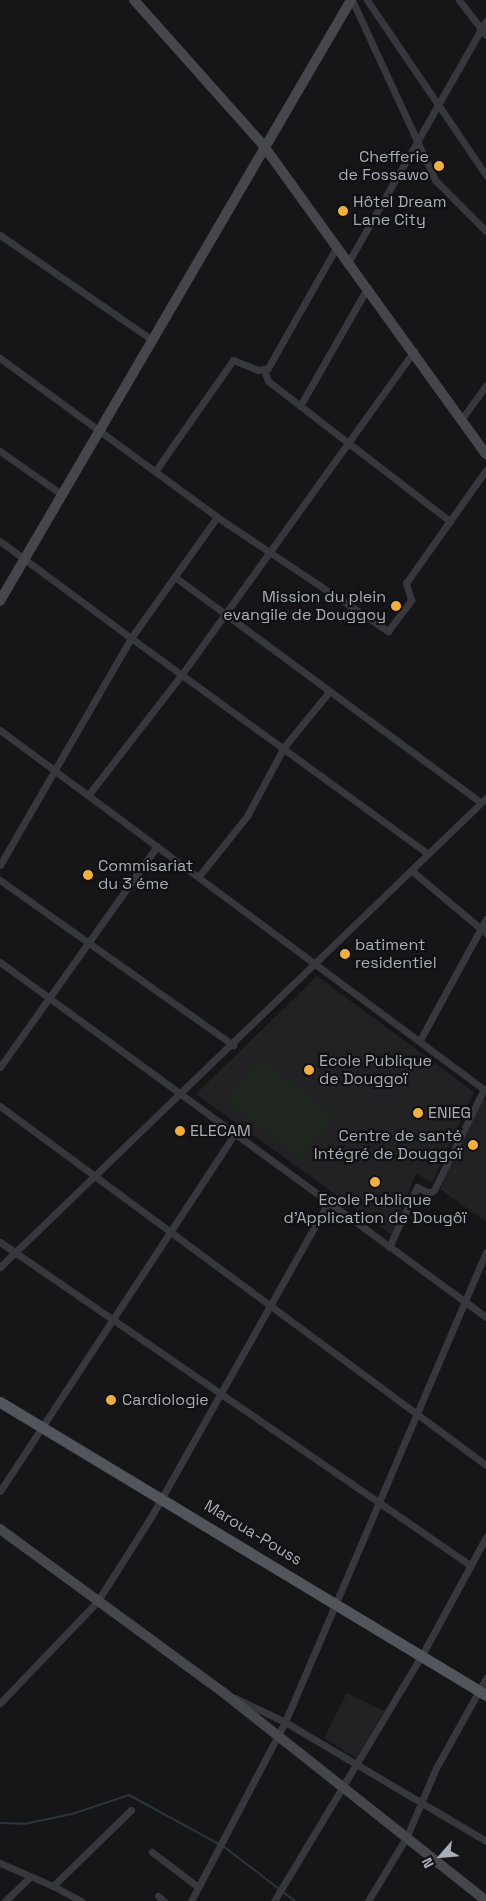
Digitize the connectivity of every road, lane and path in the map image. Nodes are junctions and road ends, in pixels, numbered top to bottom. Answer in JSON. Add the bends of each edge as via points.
{"nodes":[{"id":1,"x":134,"y":0,"type":"edge"},
{"id":2,"x":352,"y":0,"type":"edge"},
{"id":3,"x":367,"y":0,"type":"edge"},
{"id":4,"x":459,"y":0,"type":"edge"},
{"id":5,"x":486,"y":21,"type":"edge"},
{"id":6,"x":484,"y":32,"type":"edge"},
{"id":7,"x":435,"y":104,"type":"junction"},
{"id":8,"x":415,"y":140,"type":"junction"},
{"id":9,"x":263,"y":145,"type":"junction"},
{"id":10,"x":486,"y":175,"type":"edge"},
{"id":11,"x":486,"y":231,"type":"edge"},
{"id":12,"x":0,"y":235,"type":"edge"},
{"id":13,"x":337,"y":246,"type":"junction"},
{"id":14,"x":349,"y":261,"type":"junction"},
{"id":15,"x":368,"y":288,"type":"junction"},
{"id":16,"x":151,"y":339,"type":"junction"},
{"id":17,"x":414,"y":351,"type":"junction"},
{"id":18,"x":0,"y":358,"type":"edge"},
{"id":19,"x":264,"y":370,"type":"junction"},
{"id":20,"x":486,"y":385,"type":"edge"},
{"id":21,"x":300,"y":406,"type":"junction"},
{"id":22,"x":463,"y":417,"type":"junction"},
{"id":23,"x":99,"y":428,"type":"junction"},
{"id":24,"x":350,"y":443,"type":"junction"},
{"id":25,"x":0,"y":451,"type":"edge"},
{"id":26,"x":486,"y":454,"type":"edge"},
{"id":27,"x":156,"y":470,"type":"junction"},
{"id":28,"x":486,"y":470,"type":"edge"},
{"id":29,"x":61,"y":494,"type":"junction"},
{"id":30,"x":217,"y":517,"type":"junction"},
{"id":31,"x":450,"y":521,"type":"junction"},
{"id":32,"x":0,"y":541,"type":"edge"},
{"id":33,"x":270,"y":553,"type":"junction"},
{"id":34,"x":24,"y":559,"type":"junction"},
{"id":35,"x":175,"y":577,"type":"junction"},
{"id":36,"x":0,"y":600,"type":"edge"},
{"id":37,"x":224,"y":614,"type":"junction"},
{"id":38,"x":131,"y":638,"type":"junction"},
{"id":39,"x":182,"y":674,"type":"junction"},
{"id":40,"x":328,"y":693,"type":"junction"},
{"id":41,"x":0,"y":730,"type":"edge"},
{"id":42,"x":284,"y":747,"type":"junction"},
{"id":43,"x":56,"y":768,"type":"junction"},
{"id":44,"x":89,"y":794,"type":"junction"},
{"id":45,"x":484,"y":800,"type":"edge"},
{"id":46,"x":158,"y":846,"type":"junction"},
{"id":47,"x":428,"y":854,"type":"junction"},
{"id":48,"x":0,"y":864,"type":"edge"},
{"id":49,"x":412,"y":872,"type":"junction"},
{"id":50,"x":198,"y":876,"type":"junction"},
{"id":51,"x":0,"y":880,"type":"edge"},
{"id":52,"x":486,"y":919,"type":"edge"},
{"id":53,"x":483,"y":930,"type":"edge"},
{"id":54,"x":89,"y":943,"type":"junction"},
{"id":55,"x":0,"y":962,"type":"edge"},
{"id":56,"x":317,"y":963,"type":"junction"},
{"id":57,"x":50,"y":997,"type":"junction"},
{"id":58,"x":420,"y":1040,"type":"junction"},
{"id":59,"x":233,"y":1045,"type":"junction"},
{"id":60,"x":0,"y":1067,"type":"edge"},
{"id":61,"x":485,"y":1090,"type":"edge"},
{"id":62,"x":181,"y":1096,"type":"junction"},
{"id":63,"x":0,"y":1106,"type":"edge"},
{"id":64,"x":234,"y":1135,"type":"junction"},
{"id":65,"x":93,"y":1174,"type":"junction"},
{"id":66,"x":328,"y":1203,"type":"junction"},
{"id":67,"x":169,"y":1230,"type":"junction"},
{"id":68,"x":0,"y":1242,"type":"edge"},
{"id":69,"x":389,"y":1247,"type":"junction"},
{"id":70,"x":14,"y":1252,"type":"junction"},
{"id":71,"x":486,"y":1252,"type":"edge"},
{"id":72,"x":0,"y":1267,"type":"edge"},
{"id":73,"x":463,"y":1301,"type":"junction"},
{"id":74,"x":270,"y":1304,"type":"junction"},
{"id":75,"x":486,"y":1317,"type":"edge"},
{"id":76,"x":113,"y":1320,"type":"junction"},
{"id":77,"x":221,"y":1394,"type":"junction"},
{"id":78,"x":0,"y":1402,"type":"edge"},
{"id":79,"x":414,"y":1411,"type":"junction"},
{"id":80,"x":43,"y":1427,"type":"junction"},
{"id":81,"x":486,"y":1465,"type":"edge"},
{"id":82,"x":0,"y":1491,"type":"edge"},
{"id":83,"x":162,"y":1496,"type":"junction"},
{"id":84,"x":376,"y":1503,"type":"junction"},
{"id":85,"x":0,"y":1529,"type":"edge"},
{"id":86,"x":486,"y":1537,"type":"edge"},
{"id":87,"x":470,"y":1565,"type":"junction"},
{"id":88,"x":98,"y":1602,"type":"junction"},
{"id":89,"x":335,"y":1602,"type":"junction"},
{"id":90,"x":422,"y":1656,"type":"junction"},
{"id":91,"x":486,"y":1678,"type":"edge"},
{"id":92,"x":482,"y":1692,"type":"edge"},
{"id":93,"x":224,"y":1693,"type":"junction"},
{"id":94,"x":0,"y":1703,"type":"edge"},
{"id":95,"x":285,"y":1722,"type":"junction"},
{"id":96,"x":276,"y":1738,"type":"junction"},
{"id":97,"x":357,"y":1764,"type":"junction"},
{"id":98,"x":344,"y":1785,"type":"junction"},
{"id":99,"x":421,"y":1800,"type":"junction"},
{"id":100,"x":131,"y":1810,"type":"dead end"},
{"id":101,"x":407,"y":1836,"type":"junction"},
{"id":102,"x":486,"y":1841,"type":"edge"},
{"id":103,"x":152,"y":1852,"type":"dead end"},
{"id":104,"x":0,"y":1864,"type":"edge"},
{"id":105,"x":30,"y":1877,"type":"junction"},
{"id":106,"x":53,"y":1886,"type":"junction"},
{"id":107,"x":198,"y":1887,"type":"junction"},
{"id":108,"x":4,"y":1901,"type":"edge"},
{"id":109,"x":81,"y":1901,"type":"edge"},
{"id":110,"x":190,"y":1901,"type":"edge"},
{"id":111,"x":274,"y":1901,"type":"edge"},
{"id":112,"x":368,"y":1901,"type":"edge"},
{"id":113,"x":486,"y":1901,"type":"edge"}],
"edges":[{"from":1,"to":9,"type":"street"},
{"from":2,"to":8,"type":"street"},
{"from":2,"to":9,"type":"street"},
{"from":3,"to":7,"type":"street"},
{"from":4,"to":6,"type":"street"},
{"from":5,"to":6,"type":"street"},
{"from":6,"to":7,"type":"street"},
{"from":7,"to":8,"type":"street"},
{"from":7,"to":10,"type":"street"},
{"from":8,"to":11,"type":"street","via":[[435,180]]},
{"from":8,"to":14,"type":"street"},
{"from":9,"to":13,"type":"street"},
{"from":9,"to":16,"type":"street"},
{"from":12,"to":16,"type":"street"},
{"from":13,"to":14,"type":"street"},
{"from":13,"to":19,"type":"street"},
{"from":14,"to":15,"type":"street"},
{"from":15,"to":17,"type":"street"},
{"from":15,"to":21,"type":"street"},
{"from":16,"to":23,"type":"street"},
{"from":17,"to":22,"type":"street"},
{"from":17,"to":24,"type":"street"},
{"from":18,"to":23,"type":"street"},
{"from":19,"to":21,"type":"street","via":[[268,381]]},
{"from":19,"to":27,"type":"street","via":[[233,360]]},
{"from":20,"to":22,"type":"street"},
{"from":21,"to":24,"type":"street"},
{"from":22,"to":26,"type":"street"},
{"from":23,"to":27,"type":"street"},
{"from":23,"to":29,"type":"street"},
{"from":24,"to":31,"type":"street"},
{"from":24,"to":33,"type":"street"},
{"from":25,"to":29,"type":"street"},
{"from":27,"to":30,"type":"street"},
{"from":28,"to":31,"type":"street"},
{"from":29,"to":34,"type":"street"},
{"from":30,"to":33,"type":"street"},
{"from":30,"to":35,"type":"street"},
{"from":31,"to":33,"type":"street","via":[[406,583],[411,600],[388,631]]},
{"from":32,"to":34,"type":"street"},
{"from":33,"to":37,"type":"street"},
{"from":34,"to":36,"type":"street"},
{"from":34,"to":38,"type":"street"},
{"from":35,"to":37,"type":"street"},
{"from":35,"to":38,"type":"street"},
{"from":37,"to":39,"type":"street"},
{"from":37,"to":40,"type":"street"},
{"from":38,"to":39,"type":"street"},
{"from":38,"to":43,"type":"street"},
{"from":39,"to":42,"type":"street"},
{"from":39,"to":44,"type":"street"},
{"from":40,"to":42,"type":"street"},
{"from":40,"to":45,"type":"street"},
{"from":41,"to":43,"type":"street"},
{"from":42,"to":47,"type":"street"},
{"from":42,"to":50,"type":"street","via":[[247,816]]},
{"from":43,"to":44,"type":"street"},
{"from":43,"to":48,"type":"street"},
{"from":44,"to":46,"type":"street"},
{"from":45,"to":47,"type":"street"},
{"from":46,"to":50,"type":"street"},
{"from":46,"to":54,"type":"street"},
{"from":47,"to":49,"type":"street"},
{"from":49,"to":53,"type":"street"},
{"from":49,"to":56,"type":"street"},
{"from":50,"to":56,"type":"street"},
{"from":51,"to":54,"type":"street"},
{"from":52,"to":53,"type":"street"},
{"from":53,"to":58,"type":"street"},
{"from":54,"to":57,"type":"street"},
{"from":54,"to":59,"type":"street"},
{"from":55,"to":57,"type":"street"},
{"from":56,"to":58,"type":"street"},
{"from":56,"to":59,"type":"street"},
{"from":57,"to":60,"type":"street"},
{"from":57,"to":62,"type":"street"},
{"from":58,"to":61,"type":"street"},
{"from":59,"to":62,"type":"street"},
{"from":61,"to":69,"type":"street","via":[[434,1190],[429,1193],[416,1187]]},
{"from":62,"to":64,"type":"street"},
{"from":62,"to":65,"type":"street"},
{"from":63,"to":65,"type":"street"},
{"from":64,"to":66,"type":"street"},
{"from":64,"to":67,"type":"street"},
{"from":65,"to":67,"type":"street"},
{"from":65,"to":70,"type":"street"},
{"from":66,"to":69,"type":"street"},
{"from":66,"to":74,"type":"street"},
{"from":67,"to":74,"type":"street"},
{"from":67,"to":76,"type":"street"},
{"from":68,"to":70,"type":"street"},
{"from":69,"to":73,"type":"street"},
{"from":70,"to":72,"type":"street"},
{"from":70,"to":76,"type":"street"},
{"from":71,"to":73,"type":"street"},
{"from":73,"to":75,"type":"street"},
{"from":73,"to":79,"type":"street"},
{"from":74,"to":77,"type":"street"},
{"from":74,"to":79,"type":"street"},
{"from":76,"to":77,"type":"street"},
{"from":76,"to":80,"type":"street"},
{"from":77,"to":83,"type":"street"},
{"from":77,"to":84,"type":"street"},
{"from":78,"to":80,"type":"main road","name":"Maroua-Pouss"},
{"from":79,"to":81,"type":"street"},
{"from":79,"to":84,"type":"street"},
{"from":80,"to":82,"type":"street"},
{"from":80,"to":83,"type":"main road","name":"Maroua-Pouss"},
{"from":83,"to":88,"type":"street"},
{"from":83,"to":89,"type":"main road","name":"Maroua-Pouss"},
{"from":84,"to":87,"type":"street"},
{"from":84,"to":89,"type":"street"},
{"from":85,"to":88,"type":"street"},
{"from":86,"to":87,"type":"street"},
{"from":87,"to":90,"type":"street"},
{"from":88,"to":93,"type":"street"},
{"from":88,"to":94,"type":"street"},
{"from":89,"to":90,"type":"main road","name":"Maroua-Pouss"},
{"from":89,"to":95,"type":"street"},
{"from":90,"to":92,"type":"main road","name":"Maroua-Pouss"},
{"from":90,"to":97,"type":"street"},
{"from":91,"to":92,"type":"street"},
{"from":92,"to":99,"type":"street"},
{"from":93,"to":95,"type":"street"},
{"from":93,"to":96,"type":"street"},
{"from":95,"to":96,"type":"street"},
{"from":95,"to":97,"type":"street"},
{"from":96,"to":98,"type":"street"},
{"from":96,"to":107,"type":"street"},
{"from":97,"to":98,"type":"street"},
{"from":97,"to":99,"type":"street"},
{"from":98,"to":101,"type":"street"},
{"from":98,"to":111,"type":"street"},
{"from":99,"to":101,"type":"street"},
{"from":99,"to":102,"type":"street"},
{"from":100,"to":106,"type":"street"},
{"from":101,"to":112,"type":"street"},
{"from":101,"to":113,"type":"street"},
{"from":103,"to":107,"type":"street"},
{"from":104,"to":105,"type":"street"},
{"from":105,"to":106,"type":"street"},
{"from":105,"to":108,"type":"street"},
{"from":106,"to":109,"type":"street"},
{"from":107,"to":110,"type":"street"}]}
